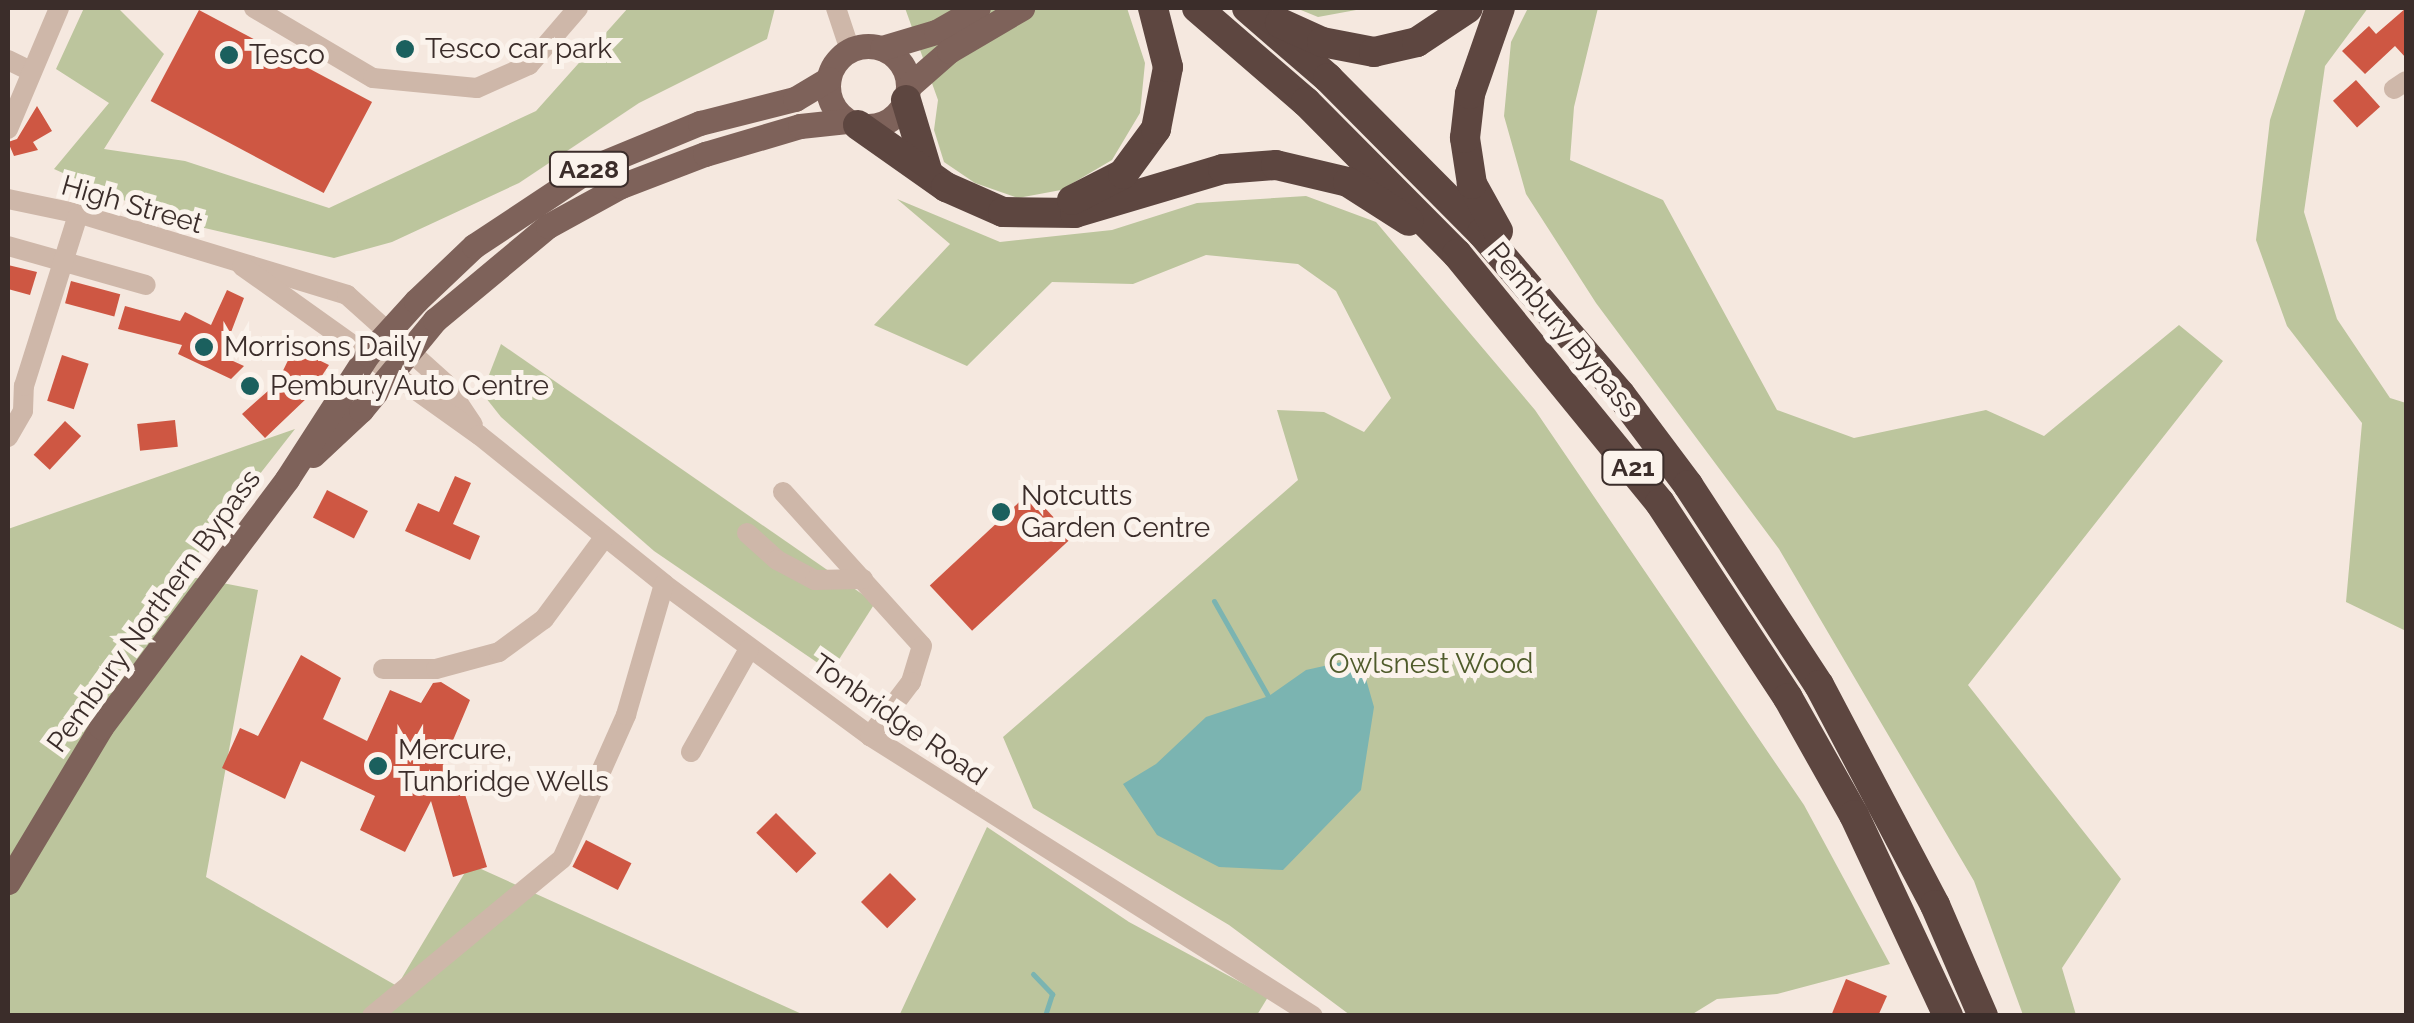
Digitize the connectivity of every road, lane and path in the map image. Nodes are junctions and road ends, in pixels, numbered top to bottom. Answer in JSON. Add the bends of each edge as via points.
{"nodes":[{"id":1,"x":59,"y":8,"type":"edge"},
{"id":2,"x":254,"y":8,"type":"edge"},
{"id":3,"x":578,"y":8,"type":"edge"},
{"id":4,"x":836,"y":8,"type":"edge"},
{"id":5,"x":978,"y":8,"type":"edge"},
{"id":6,"x":1022,"y":8,"type":"edge"},
{"id":7,"x":1154,"y":8,"type":"edge"},
{"id":8,"x":1197,"y":8,"type":"edge"},
{"id":9,"x":1468,"y":8,"type":"edge"},
{"id":10,"x":1500,"y":8,"type":"edge"},
{"id":11,"x":1248,"y":9,"type":"edge"},
{"id":12,"x":882,"y":48,"type":"junction"},
{"id":13,"x":850,"y":50,"type":"junction"},
{"id":14,"x":8,"y":60,"type":"edge"},
{"id":15,"x":31,"y":71,"type":"junction"},
{"id":16,"x":828,"y":79,"type":"junction"},
{"id":17,"x":908,"y":93,"type":"junction"},
{"id":18,"x":852,"y":123,"type":"junction"},
{"id":19,"x":8,"y":129,"type":"edge"},
{"id":20,"x":928,"y":170,"type":"junction"},
{"id":21,"x":8,"y":199,"type":"edge"},
{"id":22,"x":1046,"y":212,"type":"junction"},
{"id":23,"x":77,"y":218,"type":"junction"},
{"id":24,"x":8,"y":246,"type":"edge"},
{"id":25,"x":1457,"y":254,"type":"junction"},
{"id":26,"x":63,"y":263,"type":"junction"},
{"id":27,"x":242,"y":266,"type":"junction"},
{"id":28,"x":1524,"y":279,"type":"junction"},
{"id":29,"x":146,"y":285,"type":"dead end"},
{"id":30,"x":389,"y":328,"type":"junction"},
{"id":31,"x":411,"y":348,"type":"junction"},
{"id":32,"x":368,"y":354,"type":"junction"},
{"id":33,"x":391,"y":374,"type":"junction"},
{"id":34,"x":479,"y":435,"type":"junction"},
{"id":35,"x":8,"y":437,"type":"edge"},
{"id":36,"x":287,"y":479,"type":"junction"},
{"id":37,"x":783,"y":492,"type":"dead end"},
{"id":38,"x":747,"y":533,"type":"dead end"},
{"id":39,"x":604,"y":538,"type":"junction"},
{"id":40,"x":862,"y":579,"type":"junction"},
{"id":41,"x":664,"y":584,"type":"junction"},
{"id":42,"x":750,"y":649,"type":"junction"},
{"id":43,"x":384,"y":668,"type":"dead end"},
{"id":44,"x":870,"y":736,"type":"junction"},
{"id":45,"x":692,"y":752,"type":"dead end"},
{"id":46,"x":8,"y":882,"type":"edge"},
{"id":47,"x":1304,"y":1013,"type":"edge"},
{"id":48,"x":372,"y":1016,"type":"edge"},
{"id":49,"x":1948,"y":1016,"type":"edge"},
{"id":50,"x":1984,"y":1016,"type":"edge"}],
"edges":[{"from":1,"to":15,"type":"street"},
{"from":2,"to":3,"type":"street","via":[[373,78],[476,88],[529,65]]},
{"from":4,"to":13,"type":"street"},
{"from":5,"to":12,"type":"main road","via":[[936,32]]},
{"from":6,"to":17,"type":"main road","via":[[950,52]]},
{"from":7,"to":22,"type":"highway","via":[[1168,66],[1156,129],[1123,174]]},
{"from":8,"to":25,"type":"highway","name":"Pembury Bypass","number":"A21","via":[[1306,102]]},
{"from":9,"to":11,"type":"highway","number":"A21","via":[[1418,42],[1374,52],[1322,42]]},
{"from":10,"to":28,"type":"highway","number":"A21","via":[[1470,94],[1467,161],[1482,208]]},
{"from":11,"to":28,"type":"highway","name":"Pembury Bypass","number":"A21","via":[[1399,146]]},
{"from":12,"to":13,"type":"main road"},
{"from":12,"to":17,"type":"main road","via":[[902,63]]},
{"from":13,"to":16,"type":"main road"},
{"from":14,"to":15,"type":"street"},
{"from":15,"to":19,"type":"street"},
{"from":16,"to":18,"type":"main road","via":[[831,103]]},
{"from":16,"to":30,"type":"main road","number":"A228","via":[[795,99],[700,123],[593,166],[474,246]]},
{"from":17,"to":18,"type":"main road","via":[[887,122]]},
{"from":17,"to":20,"type":"highway"},
{"from":18,"to":20,"type":"highway","number":"A21","via":[[905,162]]},
{"from":18,"to":31,"type":"main road","number":"A228","via":[[800,126],[706,154],[586,202],[490,272]]},
{"from":20,"to":22,"type":"highway","number":"A21","via":[[983,207]]},
{"from":21,"to":23,"type":"street","name":"High Street"},
{"from":22,"to":25,"type":"highway","number":"A21","via":[[1105,208],[1223,169],[1276,165],[1348,182]]},
{"from":23,"to":26,"type":"street"},
{"from":23,"to":27,"type":"street","name":"High Street"},
{"from":24,"to":26,"type":"street"},
{"from":25,"to":49,"type":"highway","name":"Pembury Bypass","number":"A21","via":[[1594,415],[1723,594],[1854,815]]},
{"from":26,"to":29,"type":"street"},
{"from":26,"to":35,"type":"street","via":[[24,386],[23,411]]},
{"from":27,"to":30,"type":"street","name":"High Street","via":[[320,282]]},
{"from":27,"to":32,"type":"street","name":"High Street"},
{"from":28,"to":50,"type":"highway","name":"Pembury Bypass","number":"A21","via":[[1620,394],[1764,596],[1882,800]]},
{"from":30,"to":31,"type":"street","name":"High Street"},
{"from":30,"to":32,"type":"main road","number":"A228"},
{"from":31,"to":33,"type":"main road","number":"A228"},
{"from":31,"to":34,"type":"street","name":"Tonbridge Road","via":[[446,383]]},
{"from":32,"to":33,"type":"street","name":"High Street"},
{"from":32,"to":36,"type":"main road","name":"Pembury Northern Bypass","number":"A228"},
{"from":33,"to":34,"type":"street","name":"Tonbridge Road"},
{"from":33,"to":36,"type":"main road","name":"Pembury Northern Bypass","number":"A228"},
{"from":34,"to":39,"type":"street","name":"Tonbridge Road"},
{"from":36,"to":46,"type":"main road","name":"Pembury Northern Bypass","number":"A228","via":[[102,727]]},
{"from":37,"to":40,"type":"street"},
{"from":38,"to":40,"type":"street","via":[[777,560],[815,580]]},
{"from":39,"to":41,"type":"street","name":"Tonbridge Road"},
{"from":39,"to":43,"type":"street","via":[[544,619],[499,652],[436,668]]},
{"from":40,"to":44,"type":"street","via":[[917,634],[923,657]]},
{"from":41,"to":42,"type":"street","name":"Tonbridge Road"},
{"from":41,"to":48,"type":"street","via":[[626,715],[562,859]]},
{"from":42,"to":44,"type":"street","name":"Tonbridge Road"},
{"from":42,"to":45,"type":"street"},
{"from":44,"to":47,"type":"street","name":"Tonbridge Road"}]}
